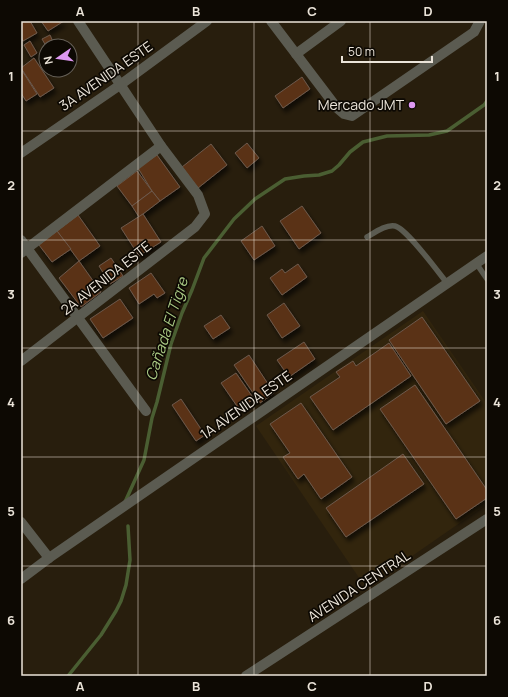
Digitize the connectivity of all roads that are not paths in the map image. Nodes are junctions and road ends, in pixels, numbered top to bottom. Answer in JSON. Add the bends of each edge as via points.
{"nodes":[{"id":1,"x":78,"y":21,"type":"edge"},
{"id":2,"x":207,"y":21,"type":"edge"},
{"id":3,"x":271,"y":21,"type":"edge"},
{"id":4,"x":341,"y":21,"type":"edge"},
{"id":5,"x":480,"y":21,"type":"edge"},
{"id":6,"x":296,"y":54,"type":"junction"},
{"id":7,"x":120,"y":85,"type":"junction"},
{"id":8,"x":161,"y":146,"type":"junction"},
{"id":9,"x":21,"y":153,"type":"edge"},
{"id":10,"x":367,"y":237,"type":"dead end"},
{"id":11,"x":23,"y":247,"type":"edge"},
{"id":12,"x":487,"y":256,"type":"edge"},
{"id":13,"x":476,"y":263,"type":"junction"},
{"id":14,"x":487,"y":279,"type":"edge"},
{"id":15,"x":447,"y":283,"type":"junction"},
{"id":16,"x":78,"y":318,"type":"junction"},
{"id":17,"x":21,"y":361,"type":"edge"},
{"id":18,"x":146,"y":411,"type":"dead end"},
{"id":19,"x":487,"y":519,"type":"edge"},
{"id":20,"x":21,"y":522,"type":"edge"},
{"id":21,"x":49,"y":558,"type":"junction"},
{"id":22,"x":21,"y":579,"type":"edge"},
{"id":23,"x":246,"y":676,"type":"edge"}],
"edges":[{"from":1,"to":7,"type":"street"},
{"from":2,"to":7,"type":"street","name":"3A AVENIDA ESTE"},
{"from":3,"to":6,"type":"street"},
{"from":4,"to":6,"type":"street"},
{"from":5,"to":6,"type":"street","via":[[474,32],[352,116],[337,108]]},
{"from":7,"to":8,"type":"street"},
{"from":7,"to":9,"type":"street","name":"3A AVENIDA ESTE"},
{"from":8,"to":11,"type":"street"},
{"from":8,"to":16,"type":"street","name":"2A AVENIDA ESTE","via":[[198,195],[205,214],[195,227]]},
{"from":10,"to":15,"type":"lane","via":[[387,226],[395,226],[406,234]]},
{"from":11,"to":16,"type":"street"},
{"from":12,"to":13,"type":"street","name":"1A AVENIDA ESTE"},
{"from":13,"to":14,"type":"lane"},
{"from":13,"to":15,"type":"street","name":"1A AVENIDA ESTE"},
{"from":15,"to":21,"type":"street","name":"1A AVENIDA ESTE"},
{"from":16,"to":17,"type":"street","name":"2A AVENIDA ESTE"},
{"from":16,"to":18,"type":"street"},
{"from":19,"to":23,"type":"street","name":"AVENIDA CENTRAL"},
{"from":20,"to":21,"type":"street"},
{"from":21,"to":22,"type":"street","name":"1A AVENIDA ESTE"}]}
